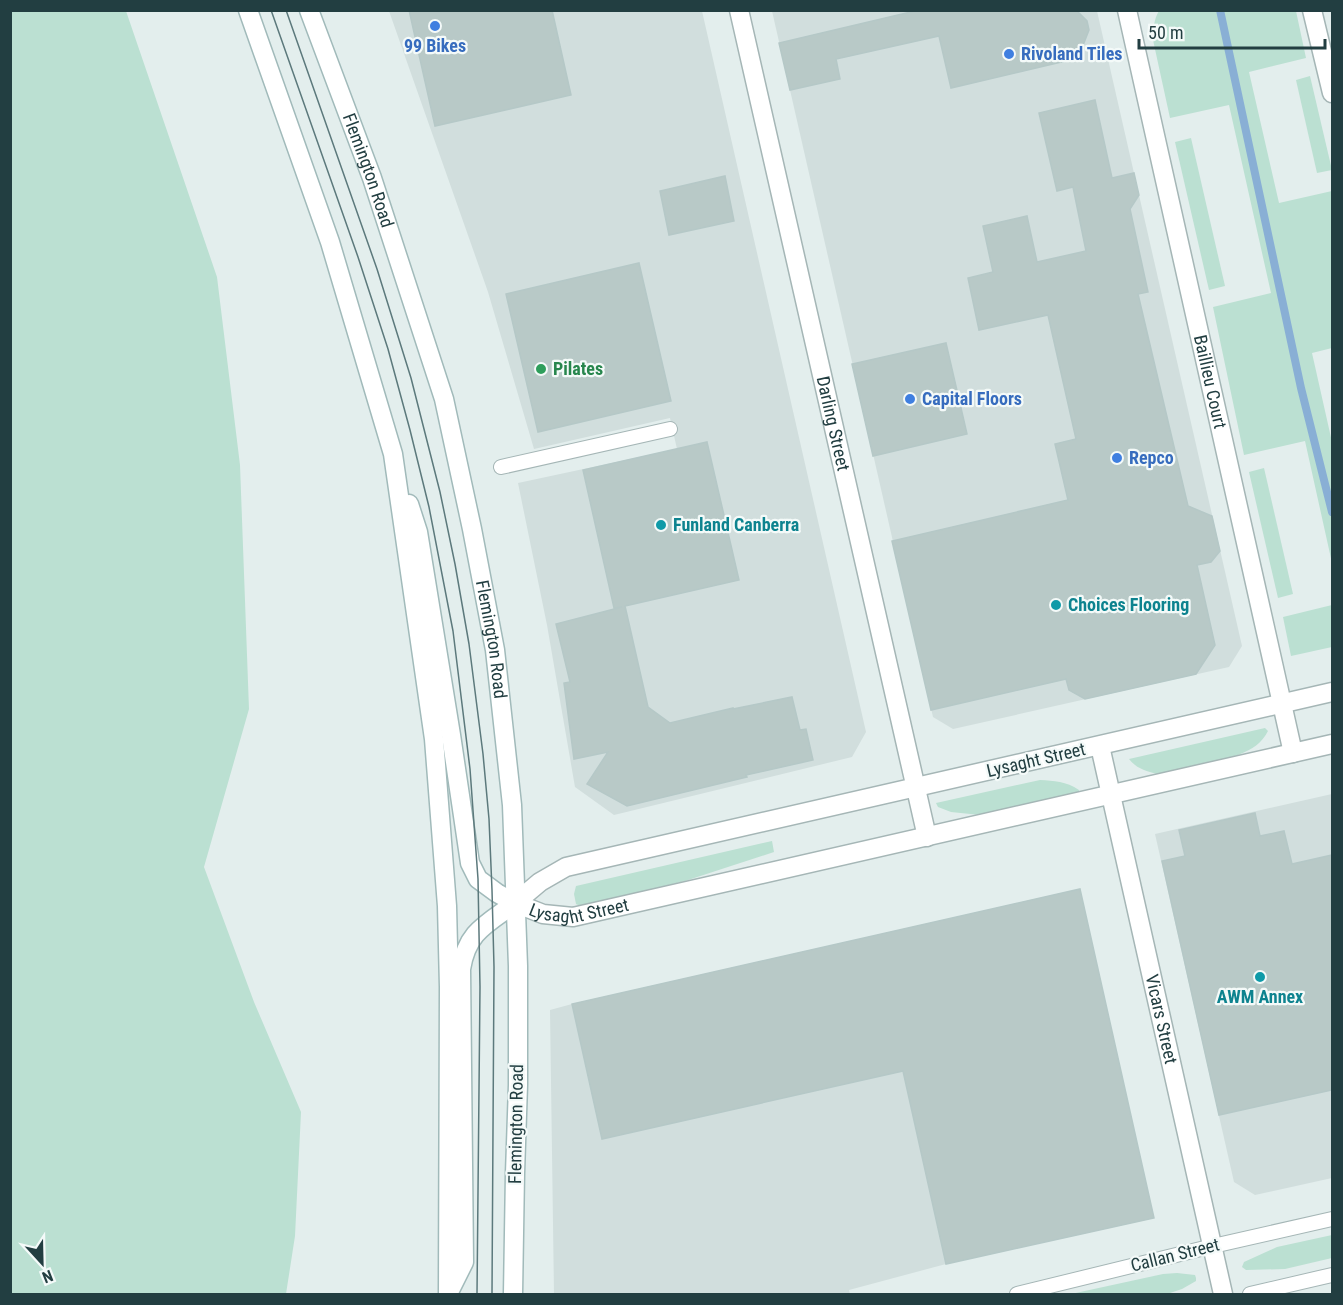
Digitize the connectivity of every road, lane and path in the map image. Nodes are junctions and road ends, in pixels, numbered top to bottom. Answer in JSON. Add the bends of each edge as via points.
{"nodes":[{"id":1,"x":248,"y":10,"type":"edge"},
{"id":2,"x":309,"y":10,"type":"edge"},
{"id":3,"x":739,"y":10,"type":"edge"},
{"id":4,"x":1127,"y":10,"type":"edge"},
{"id":5,"x":1312,"y":10,"type":"edge"},
{"id":6,"x":1332,"y":93,"type":"edge"},
{"id":7,"x":670,"y":429,"type":"dead end"},
{"id":8,"x":393,"y":454,"type":"junction"},
{"id":9,"x":501,"y":467,"type":"dead end"},
{"id":10,"x":1332,"y":692,"type":"edge"},
{"id":11,"x":1282,"y":704,"type":"junction"},
{"id":12,"x":1332,"y":744,"type":"edge"},
{"id":13,"x":1100,"y":746,"type":"junction"},
{"id":14,"x":1293,"y":753,"type":"junction"},
{"id":15,"x":915,"y":787,"type":"junction"},
{"id":16,"x":1111,"y":795,"type":"junction"},
{"id":17,"x":927,"y":837,"type":"junction"},
{"id":18,"x":515,"y":903,"type":"junction"},
{"id":19,"x":1332,"y":1219,"type":"edge"},
{"id":20,"x":1213,"y":1246,"type":"junction"},
{"id":21,"x":1332,"y":1275,"type":"edge"},
{"id":22,"x":448,"y":1294,"type":"edge"},
{"id":23,"x":513,"y":1294,"type":"edge"},
{"id":24,"x":1017,"y":1294,"type":"edge"},
{"id":25,"x":1223,"y":1294,"type":"edge"},
{"id":26,"x":1251,"y":1294,"type":"edge"}],
"edges":[{"from":1,"to":8,"type":"street","via":[[330,242]]},
{"from":2,"to":18,"type":"street","name":"Flemington Road","via":[[372,178],[444,399],[495,650],[512,805]]},
{"from":3,"to":15,"type":"street","name":"Darling Street"},
{"from":4,"to":11,"type":"street","name":"Baillieu Court"},
{"from":5,"to":6,"type":"street"},
{"from":7,"to":9,"type":"lane"},
{"from":8,"to":18,"type":"street","via":[[418,532],[470,863],[478,879]]},
{"from":8,"to":22,"type":"street","via":[[434,739],[447,906]]},
{"from":10,"to":11,"type":"street","name":"Lysaght Street"},
{"from":11,"to":13,"type":"street","name":"Lysaght Street"},
{"from":11,"to":14,"type":"street","name":"Baillieu Court"},
{"from":12,"to":14,"type":"street","name":"Lysaght Street"},
{"from":13,"to":15,"type":"street","name":"Lysaght Street"},
{"from":13,"to":16,"type":"street","name":"Vicars Street"},
{"from":14,"to":16,"type":"street","name":"Lysaght Street"},
{"from":15,"to":17,"type":"street","name":"Darling Street"},
{"from":15,"to":18,"type":"street","name":"Lysaght Street","via":[[566,867]]},
{"from":16,"to":17,"type":"street","name":"Lysaght Street"},
{"from":16,"to":20,"type":"street","name":"Vicars Street"},
{"from":17,"to":18,"type":"street","name":"Lysaght Street","via":[[573,917],[543,914]]},
{"from":18,"to":22,"type":"street","via":[[479,929],[463,955],[464,1262]]},
{"from":18,"to":23,"type":"street","name":"Flemington Road","via":[[518,1085]]},
{"from":19,"to":20,"type":"lane","name":"Callan Street"},
{"from":20,"to":24,"type":"lane","name":"Callan Street"},
{"from":20,"to":25,"type":"street","name":"Vicars Street"},
{"from":21,"to":26,"type":"lane"}]}
